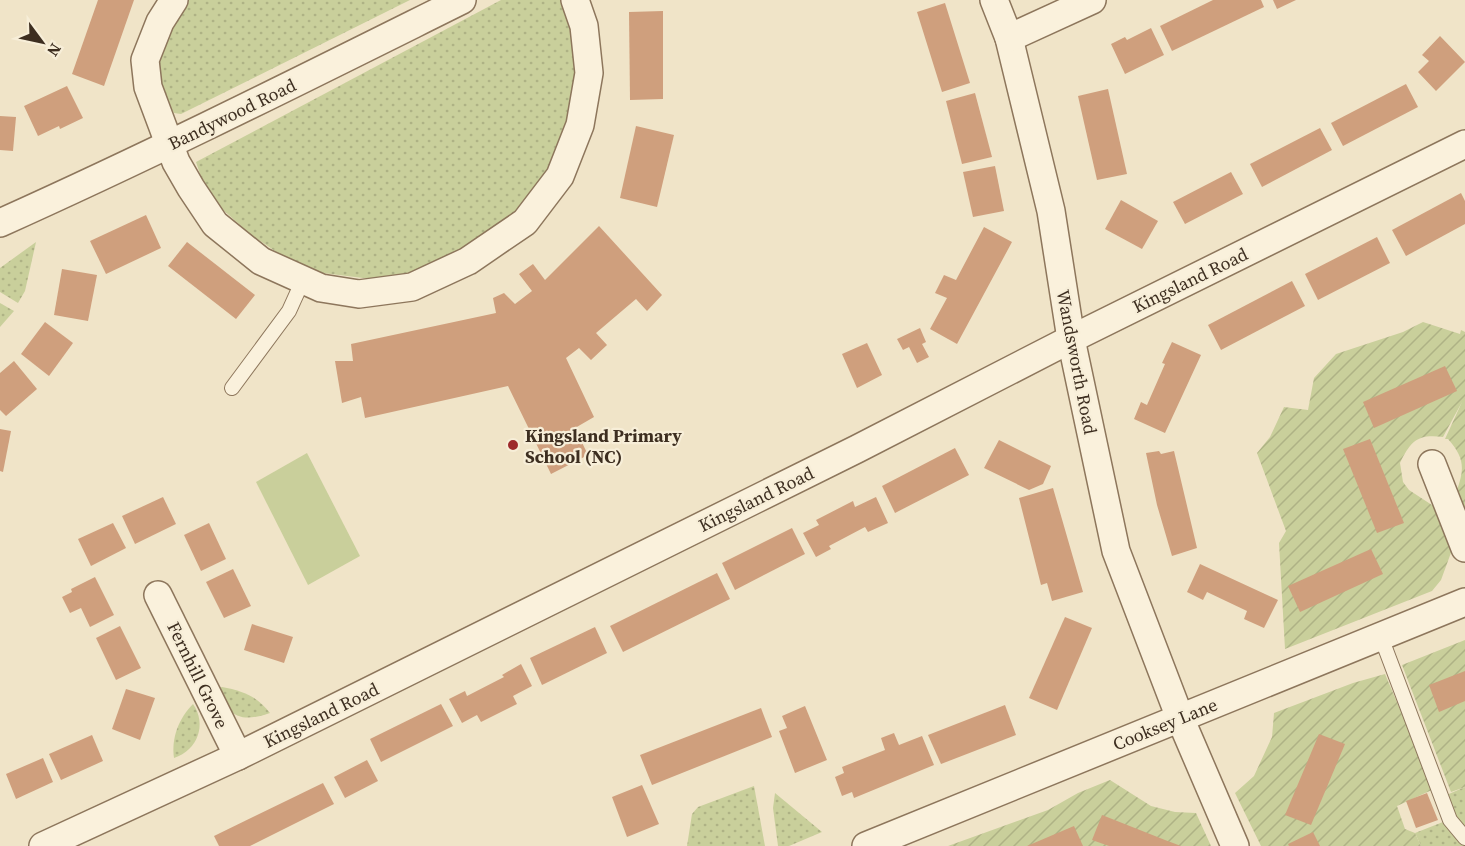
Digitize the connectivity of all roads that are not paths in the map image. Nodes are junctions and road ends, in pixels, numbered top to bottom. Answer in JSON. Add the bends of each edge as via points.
{"nodes":[{"id":1,"x":174,"y":0,"type":"edge"},
{"id":2,"x":462,"y":0,"type":"edge"},
{"id":3,"x":575,"y":0,"type":"edge"},
{"id":4,"x":994,"y":0,"type":"edge"},
{"id":5,"x":1092,"y":0,"type":"edge"},
{"id":6,"x":1010,"y":38,"type":"junction"},
{"id":7,"x":171,"y":144,"type":"junction"},
{"id":8,"x":1465,"y":144,"type":"edge"},
{"id":9,"x":0,"y":223,"type":"edge"},
{"id":10,"x":303,"y":280,"type":"junction"},
{"id":11,"x":1071,"y":339,"type":"junction"},
{"id":12,"x":232,"y":388,"type":"dead end"},
{"id":13,"x":1432,"y":464,"type":"dead end"},
{"id":14,"x":1465,"y":548,"type":"edge"},
{"id":15,"x":158,"y":595,"type":"dead end"},
{"id":16,"x":1465,"y":602,"type":"edge"},
{"id":17,"x":1381,"y":637,"type":"junction"},
{"id":18,"x":1180,"y":718,"type":"junction"},
{"id":19,"x":238,"y":756,"type":"junction"},
{"id":20,"x":1465,"y":838,"type":"edge"},
{"id":21,"x":43,"y":846,"type":"edge"},
{"id":22,"x":866,"y":846,"type":"edge"},
{"id":23,"x":1235,"y":846,"type":"edge"}],
"edges":[{"from":1,"to":7,"type":"street","via":[[160,22],[145,60],[148,87]]},
{"from":2,"to":7,"type":"street","name":"Bandywood Road"},
{"from":3,"to":10,"type":"street","via":[[584,26],[589,73],[580,125],[560,176],[525,222],[468,261],[412,287],[358,294],[321,288]]},
{"from":4,"to":6,"type":"street","name":"Wandsworth Road"},
{"from":5,"to":6,"type":"street"},
{"from":6,"to":11,"type":"street","name":"Wandsworth Road","via":[[1050,211]]},
{"from":7,"to":9,"type":"street","name":"Bandywood Road"},
{"from":7,"to":10,"type":"street","via":[[176,162],[215,224],[261,261]]},
{"from":8,"to":11,"type":"street","name":"Kingsland Road"},
{"from":10,"to":12,"type":"lane","via":[[289,311]]},
{"from":11,"to":18,"type":"street","name":"Wandsworth Road","via":[[1116,551]]},
{"from":11,"to":19,"type":"street","name":"Kingsland Road"},
{"from":13,"to":14,"type":"street"},
{"from":15,"to":19,"type":"street","name":"Fernhill Grove"},
{"from":16,"to":17,"type":"street","name":"Cooksey Lane"},
{"from":17,"to":18,"type":"street","name":"Cooksey Lane"},
{"from":17,"to":20,"type":"lane","via":[[1450,820]]},
{"from":18,"to":22,"type":"street","name":"Cooksey Lane"},
{"from":18,"to":23,"type":"street","name":"Wandsworth Road"},
{"from":19,"to":21,"type":"street","name":"Kingsland Road"}]}
